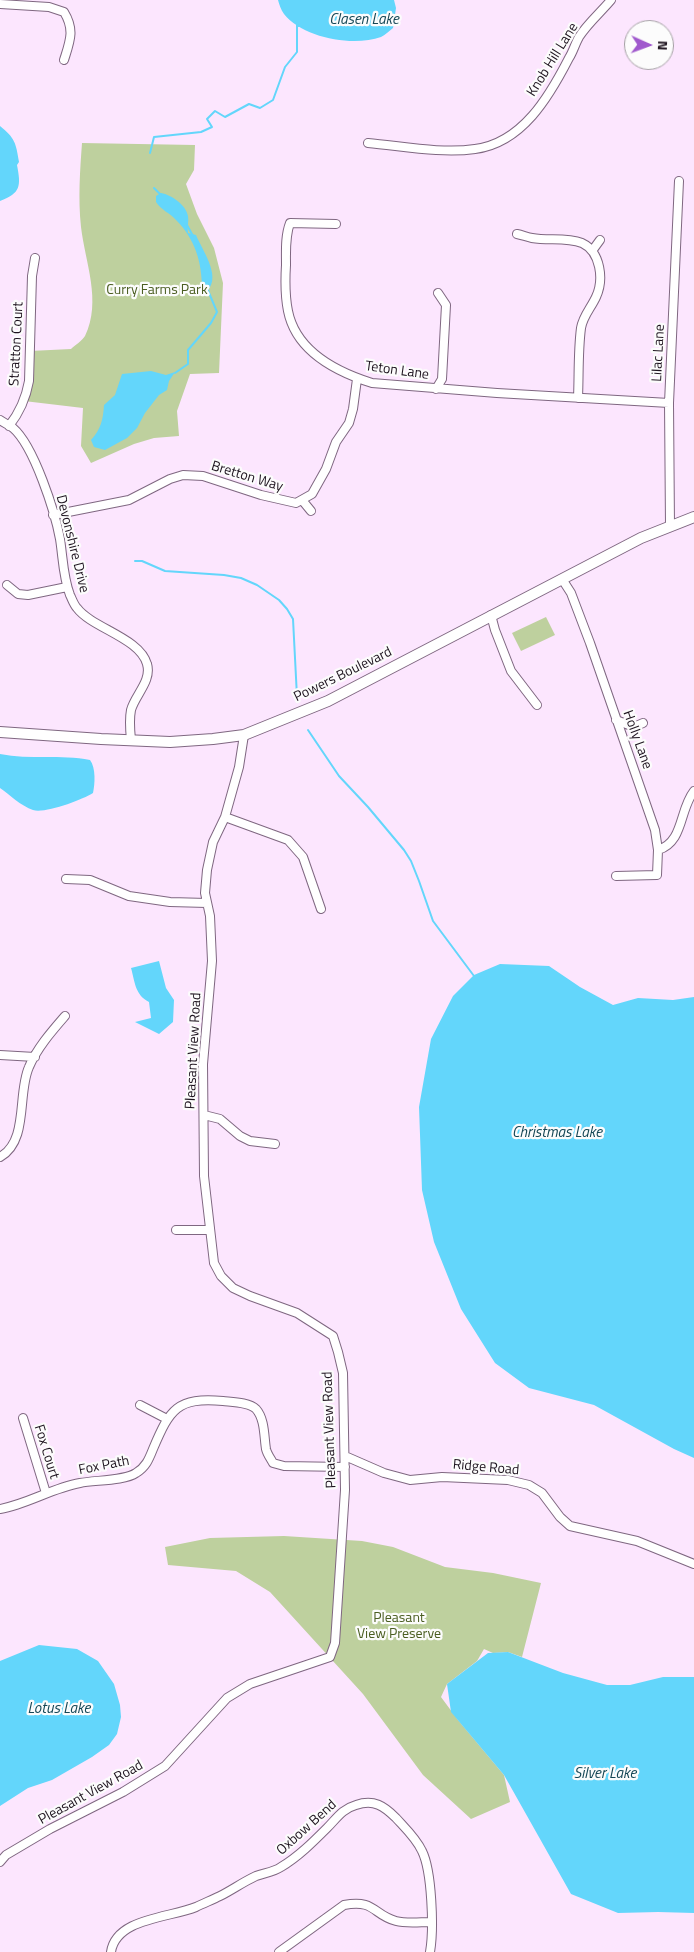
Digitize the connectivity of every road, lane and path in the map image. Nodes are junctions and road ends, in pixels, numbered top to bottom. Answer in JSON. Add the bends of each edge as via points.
{"nodes":[{"id":1,"x":611,"y":0,"type":"edge"},
{"id":2,"x":0,"y":4,"type":"edge"},
{"id":3,"x":64,"y":60,"type":"dead end"},
{"id":4,"x":368,"y":143,"type":"dead end"},
{"id":5,"x":679,"y":181,"type":"dead end"},
{"id":6,"x":336,"y":224,"type":"dead end"},
{"id":7,"x":517,"y":234,"type":"dead end"},
{"id":8,"x":600,"y":240,"type":"dead end"},
{"id":9,"x":592,"y":251,"type":"junction"},
{"id":10,"x":35,"y":258,"type":"dead end"},
{"id":11,"x":438,"y":293,"type":"dead end"},
{"id":12,"x":357,"y":378,"type":"junction"},
{"id":13,"x":436,"y":389,"type":"junction"},
{"id":14,"x":578,"y":398,"type":"junction"},
{"id":15,"x":670,"y":403,"type":"junction"},
{"id":16,"x":0,"y":420,"type":"edge"},
{"id":17,"x":9,"y":426,"type":"junction"},
{"id":18,"x":302,"y":500,"type":"junction"},
{"id":19,"x":311,"y":511,"type":"dead end"},
{"id":20,"x":53,"y":514,"type":"junction"},
{"id":21,"x":694,"y":517,"type":"edge"},
{"id":22,"x":670,"y":526,"type":"junction"},
{"id":23,"x":562,"y":579,"type":"junction"},
{"id":24,"x":7,"y":585,"type":"dead end"},
{"id":25,"x":67,"y":587,"type":"junction"},
{"id":26,"x":491,"y":616,"type":"junction"},
{"id":27,"x":537,"y":705,"type":"dead end"},
{"id":28,"x":616,"y":720,"type":"junction"},
{"id":29,"x":643,"y":723,"type":"dead end"},
{"id":30,"x":0,"y":732,"type":"edge"},
{"id":31,"x":244,"y":734,"type":"junction"},
{"id":32,"x":131,"y":740,"type":"junction"},
{"id":33,"x":694,"y":791,"type":"edge"},
{"id":34,"x":225,"y":816,"type":"junction"},
{"id":35,"x":658,"y":850,"type":"junction"},
{"id":36,"x":616,"y":876,"type":"dead end"},
{"id":37,"x":66,"y":879,"type":"dead end"},
{"id":38,"x":207,"y":902,"type":"junction"},
{"id":39,"x":321,"y":909,"type":"dead end"},
{"id":40,"x":65,"y":1016,"type":"dead end"},
{"id":41,"x":0,"y":1055,"type":"edge"},
{"id":42,"x":35,"y":1057,"type":"junction"},
{"id":43,"x":204,"y":1115,"type":"junction"},
{"id":44,"x":275,"y":1144,"type":"dead end"},
{"id":45,"x":0,"y":1157,"type":"edge"},
{"id":46,"x":176,"y":1230,"type":"dead end"},
{"id":47,"x":209,"y":1230,"type":"junction"},
{"id":48,"x":140,"y":1405,"type":"dead end"},
{"id":49,"x":23,"y":1418,"type":"dead end"},
{"id":50,"x":167,"y":1419,"type":"junction"},
{"id":51,"x":345,"y":1456,"type":"junction"},
{"id":52,"x":345,"y":1467,"type":"junction"},
{"id":53,"x":46,"y":1493,"type":"junction"},
{"id":54,"x":0,"y":1509,"type":"edge"},
{"id":55,"x":694,"y":1564,"type":"edge"},
{"id":56,"x":0,"y":1862,"type":"edge"},
{"id":57,"x":432,"y":1922,"type":"junction"},
{"id":58,"x":110,"y":1952,"type":"edge"},
{"id":59,"x":279,"y":1952,"type":"edge"},
{"id":60,"x":430,"y":1952,"type":"edge"}],
"edges":[{"from":1,"to":4,"type":"street","name":"Knob Hill Lane","via":[[578,38],[554,86],[535,111],[516,132],[498,143],[475,149],[449,150]]},
{"from":2,"to":3,"type":"street","via":[[48,7],[64,12],[72,27]]},
{"from":5,"to":15,"type":"street","name":"Lilac Lane"},
{"from":6,"to":12,"type":"street","name":"Teton Lane","via":[[290,223],[286,232],[288,313],[298,335],[318,358]]},
{"from":7,"to":9,"type":"street","via":[[582,243]]},
{"from":8,"to":9,"type":"street"},
{"from":9,"to":14,"type":"street","via":[[598,260],[600,273],[596,297],[581,328]]},
{"from":10,"to":17,"type":"street","name":"Stratton Court","via":[[29,381],[24,401]]},
{"from":11,"to":13,"type":"street","via":[[446,305],[442,379]]},
{"from":12,"to":13,"type":"street","name":"Teton Lane","via":[[372,383]]},
{"from":12,"to":18,"type":"street","via":[[349,423],[336,442],[312,494]]},
{"from":13,"to":14,"type":"street","name":"Teton Lane"},
{"from":14,"to":15,"type":"street","name":"Teton Lane"},
{"from":15,"to":22,"type":"street","name":"Lilac Lane"},
{"from":16,"to":17,"type":"street","name":"Devonshire Drive"},
{"from":17,"to":20,"type":"street","name":"Devonshire Drive","via":[[30,453]]},
{"from":18,"to":19,"type":"street"},
{"from":18,"to":20,"type":"street","name":"Bretton Way","via":[[296,503],[282,501],[202,476],[183,476],[129,500]]},
{"from":20,"to":25,"type":"street","name":"Devonshire Drive"},
{"from":21,"to":22,"type":"main road","name":"Powers Boulevard"},
{"from":22,"to":23,"type":"main road","name":"Powers Boulevard"},
{"from":23,"to":26,"type":"main road","name":"Powers Boulevard"},
{"from":23,"to":28,"type":"street","name":"Holly Lane","via":[[583,624]]},
{"from":24,"to":25,"type":"street","via":[[18,594],[28,595]]},
{"from":25,"to":32,"type":"street","name":"Devonshire Drive","via":[[77,609],[119,635],[147,663],[147,676],[131,709]]},
{"from":26,"to":27,"type":"street","via":[[511,671]]},
{"from":26,"to":31,"type":"main road","name":"Powers Boulevard","via":[[328,700]]},
{"from":28,"to":29,"type":"street","via":[[634,727]]},
{"from":28,"to":35,"type":"street","name":"Holly Lane","via":[[651,814]]},
{"from":30,"to":32,"type":"main road","name":"Powers Boulevard"},
{"from":31,"to":32,"type":"main road","name":"Powers Boulevard","via":[[187,741]]},
{"from":31,"to":34,"type":"street","name":"Pleasant View Road","via":[[239,767]]},
{"from":33,"to":35,"type":"street","via":[[676,838]]},
{"from":34,"to":38,"type":"street","name":"Pleasant View Road","via":[[213,842],[207,870]]},
{"from":34,"to":39,"type":"street","via":[[288,840],[304,857]]},
{"from":35,"to":36,"type":"street","name":"Holly Lane","via":[[657,875]]},
{"from":37,"to":38,"type":"street","via":[[90,880],[129,896],[170,902]]},
{"from":38,"to":43,"type":"street","name":"Pleasant View Road","via":[[212,961],[203,1064]]},
{"from":40,"to":42,"type":"street"},
{"from":41,"to":42,"type":"street"},
{"from":42,"to":45,"type":"street","via":[[28,1068],[15,1142]]},
{"from":43,"to":44,"type":"street","via":[[220,1119],[250,1141]]},
{"from":43,"to":47,"type":"street","name":"Pleasant View Road","via":[[204,1176]]},
{"from":46,"to":47,"type":"street"},
{"from":47,"to":51,"type":"street","name":"Pleasant View Road","via":[[214,1262],[221,1276],[233,1288],[297,1313],[333,1336],[343,1373]]},
{"from":48,"to":50,"type":"street"},
{"from":49,"to":53,"type":"street","name":"Fox Court"},
{"from":50,"to":52,"type":"street","name":"Fox Path","via":[[174,1410],[191,1401],[248,1404],[260,1417],[266,1451],[273,1463]]},
{"from":50,"to":53,"type":"street","name":"Fox Path","via":[[146,1465],[134,1474],[79,1483]]},
{"from":51,"to":52,"type":"street","name":"Pleasant View Road"},
{"from":51,"to":55,"type":"street","name":"Ridge Road","via":[[410,1480],[442,1477],[508,1480],[529,1485],[542,1493],[570,1526],[636,1541]]},
{"from":52,"to":56,"type":"street","name":"Pleasant View Road","via":[[340,1587],[335,1643],[330,1657],[250,1684],[227,1698],[165,1766],[123,1792],[50,1829],[6,1855]]},
{"from":53,"to":54,"type":"street","name":"Fox Path"},
{"from":57,"to":58,"type":"street","name":"Oxbow Bend","via":[[423,1852],[413,1836],[383,1806],[372,1802],[344,1809],[303,1851],[280,1868],[258,1875],[186,1911],[124,1928]]},
{"from":57,"to":59,"type":"street","via":[[393,1920],[372,1907],[355,1903],[344,1905]]},
{"from":57,"to":60,"type":"street","name":"Oxbow Bend"}]}
